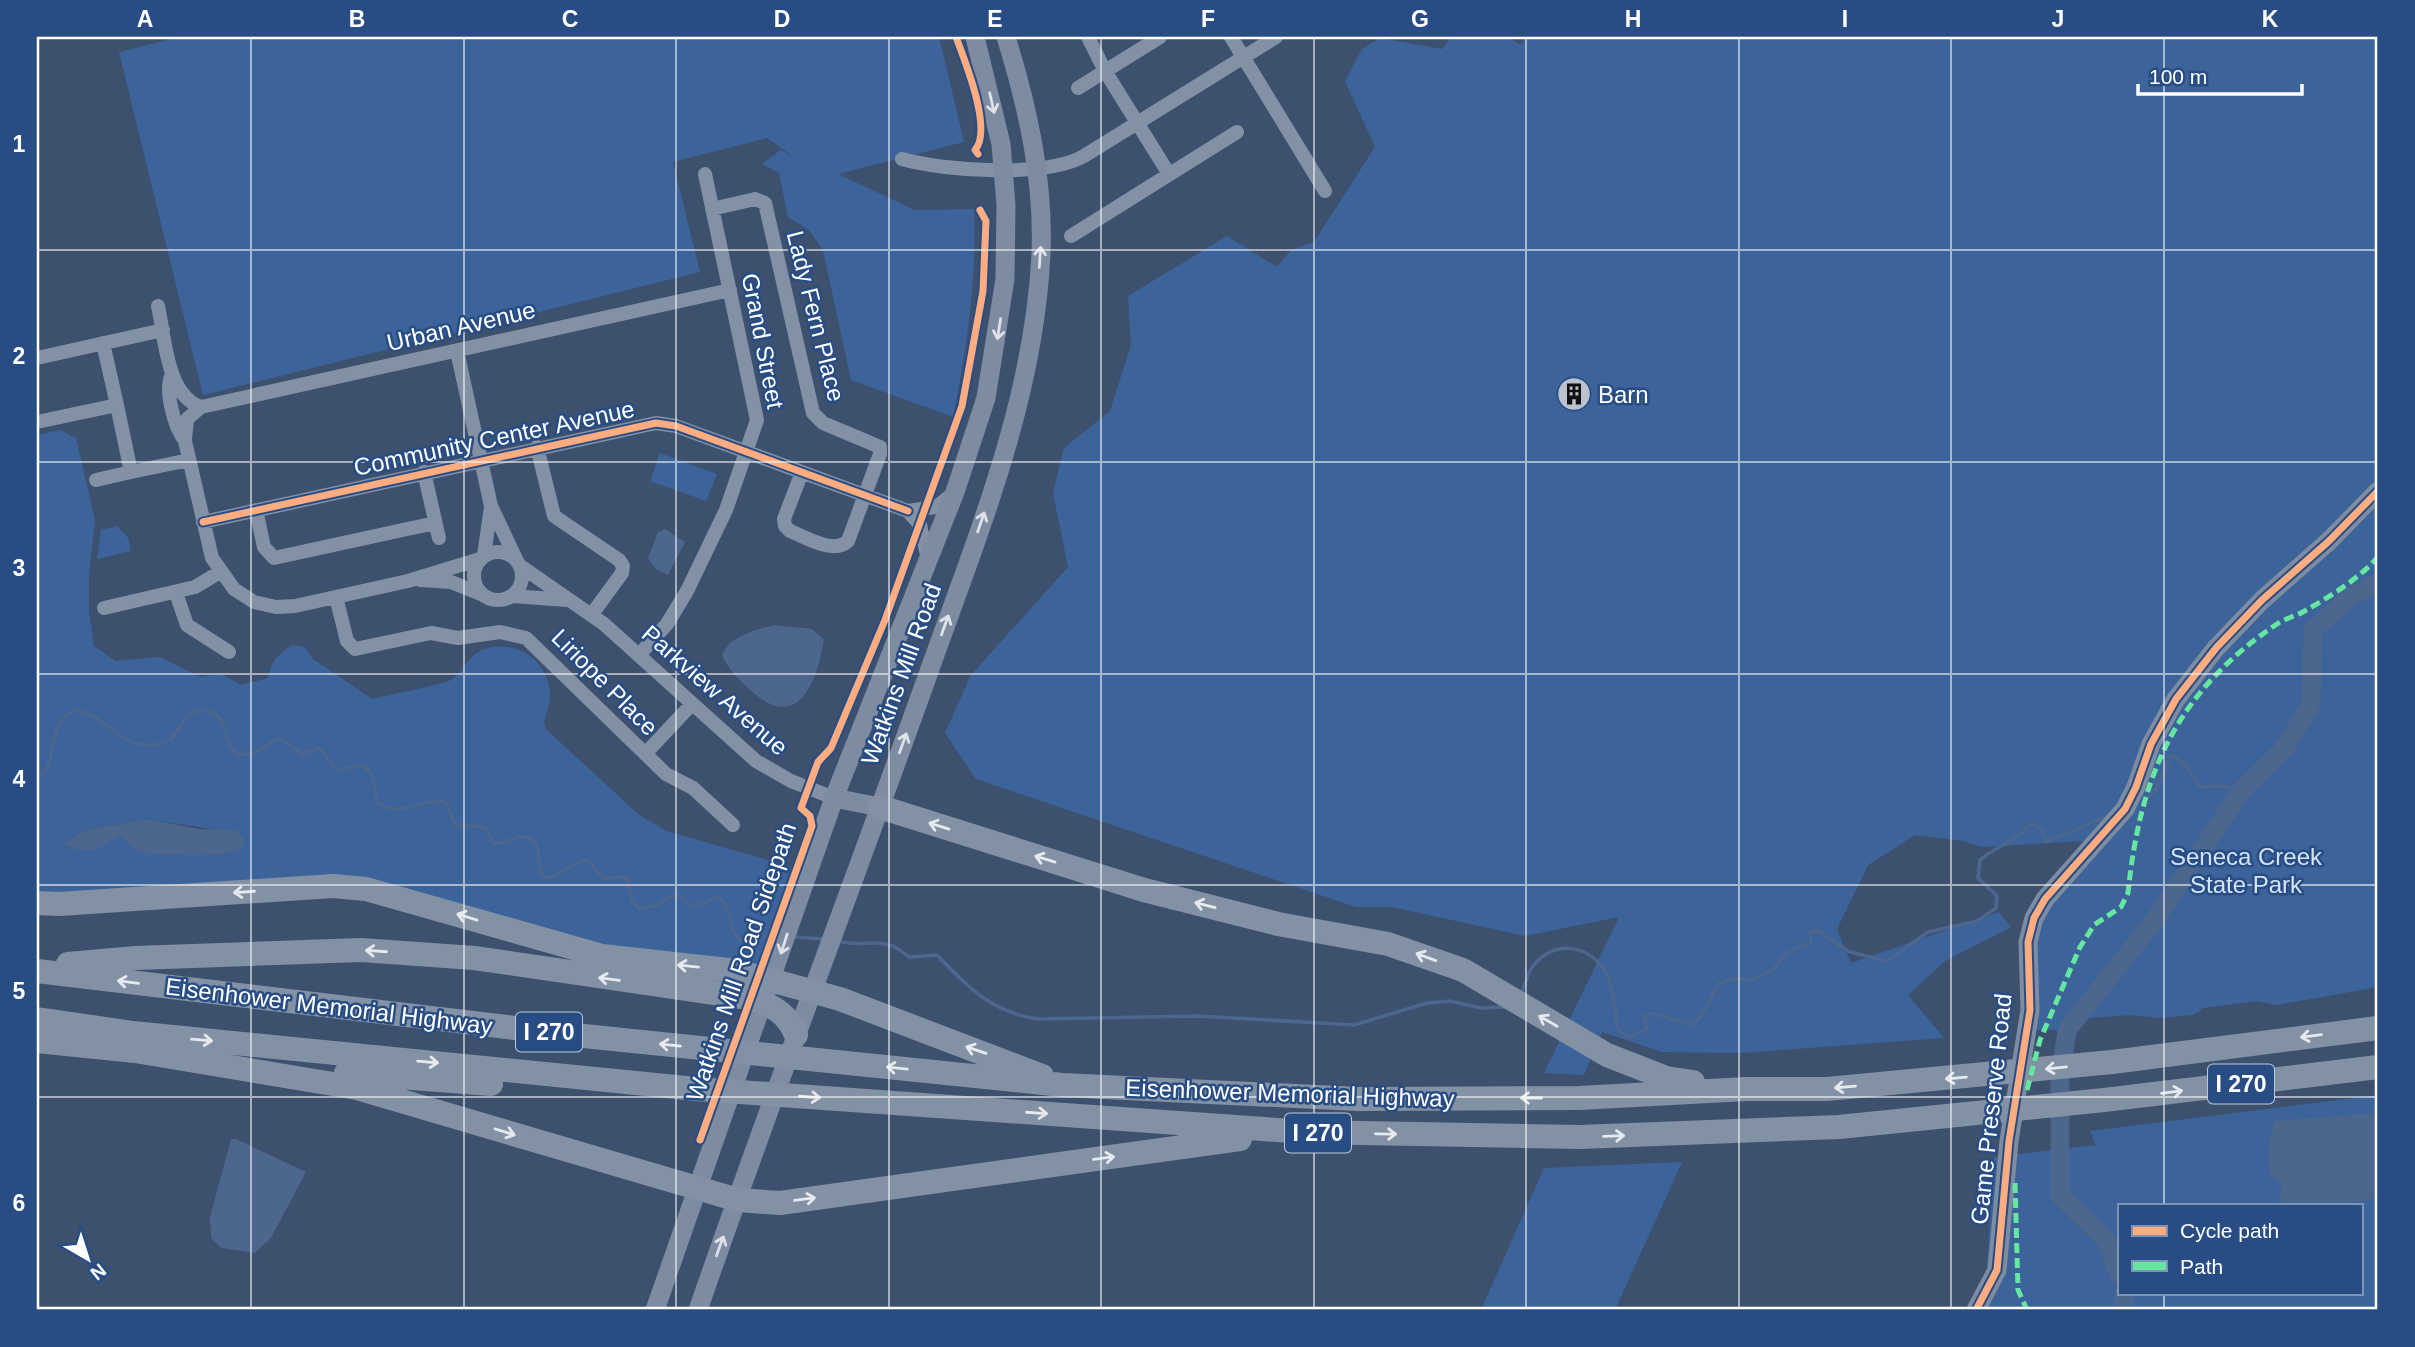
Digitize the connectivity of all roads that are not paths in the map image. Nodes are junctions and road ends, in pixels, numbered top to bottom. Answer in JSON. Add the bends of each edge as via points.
{"nodes":[{"id":1,"x":975,"y":37,"type":"edge"},
{"id":2,"x":1006,"y":37,"type":"edge"},
{"id":3,"x":1088,"y":37,"type":"edge"},
{"id":4,"x":1160,"y":37,"type":"edge"},
{"id":5,"x":1231,"y":37,"type":"edge"},
{"id":6,"x":1276,"y":37,"type":"edge"},
{"id":7,"x":1245,"y":56,"type":"junction"},
{"id":8,"x":1105,"y":71,"type":"junction"},
{"id":9,"x":1077,"y":88,"type":"dead end"},
{"id":10,"x":1136,"y":123,"type":"junction"},
{"id":11,"x":1237,"y":132,"type":"dead end"},
{"id":12,"x":902,"y":159,"type":"dead end"},
{"id":13,"x":1037,"y":168,"type":"junction"},
{"id":14,"x":1004,"y":169,"type":"junction"},
{"id":15,"x":705,"y":174,"type":"dead end"},
{"id":16,"x":1169,"y":174,"type":"junction"},
{"id":17,"x":1325,"y":191,"type":"dead end"},
{"id":18,"x":712,"y":209,"type":"junction"},
{"id":19,"x":1071,"y":236,"type":"dead end"},
{"id":20,"x":730,"y":290,"type":"junction"},
{"id":21,"x":158,"y":306,"type":"dead end"},
{"id":22,"x":163,"y":330,"type":"junction"},
{"id":23,"x":103,"y":343,"type":"junction"},
{"id":24,"x":457,"y":351,"type":"junction"},
{"id":25,"x":37,"y":358,"type":"edge"},
{"id":26,"x":173,"y":372,"type":"junction"},
{"id":27,"x":117,"y":405,"type":"junction"},
{"id":28,"x":201,"y":407,"type":"junction"},
{"id":29,"x":37,"y":422,"type":"edge"},
{"id":30,"x":185,"y":441,"type":"junction"},
{"id":31,"x":537,"y":447,"type":"junction"},
{"id":32,"x":747,"y":452,"type":"junction"},
{"id":33,"x":189,"y":460,"type":"junction"},
{"id":34,"x":481,"y":460,"type":"junction"},
{"id":35,"x":131,"y":472,"type":"junction"},
{"id":36,"x":424,"y":472,"type":"junction"},
{"id":37,"x":802,"y":472,"type":"junction"},
{"id":38,"x":96,"y":480,"type":"dead end"},
{"id":39,"x":2378,"y":491,"type":"edge"},
{"id":40,"x":956,"y":492,"type":"junction"},
{"id":41,"x":865,"y":495,"type":"junction"},
{"id":42,"x":491,"y":506,"type":"junction"},
{"id":43,"x":256,"y":510,"type":"junction"},
{"id":44,"x":908,"y":511,"type":"junction"},
{"id":45,"x":203,"y":522,"type":"junction"},
{"id":46,"x":435,"y":523,"type":"junction"},
{"id":47,"x":439,"y":538,"type":"dead end"},
{"id":48,"x":482,"y":557,"type":"junction"},
{"id":49,"x":929,"y":561,"type":"junction"},
{"id":50,"x":517,"y":562,"type":"junction"},
{"id":51,"x":220,"y":572,"type":"junction"},
{"id":52,"x":408,"y":581,"type":"junction"},
{"id":53,"x":176,"y":593,"type":"junction"},
{"id":54,"x":481,"y":594,"type":"junction"},
{"id":55,"x":512,"y":596,"type":"junction"},
{"id":56,"x":336,"y":597,"type":"junction"},
{"id":57,"x":575,"y":602,"type":"junction"},
{"id":58,"x":104,"y":608,"type":"dead end"},
{"id":59,"x":592,"y":614,"type":"junction"},
{"id":60,"x":229,"y":652,"type":"dead end"},
{"id":61,"x":639,"y":655,"type":"junction"},
{"id":62,"x":692,"y":704,"type":"junction"},
{"id":63,"x":645,"y":754,"type":"junction"},
{"id":64,"x":834,"y":798,"type":"junction"},
{"id":65,"x":880,"y":807,"type":"junction"},
{"id":66,"x":733,"y":825,"type":"dead end"},
{"id":67,"x":37,"y":903,"type":"edge"},
{"id":68,"x":37,"y":969,"type":"edge"},
{"id":69,"x":757,"y":1000,"type":"junction"},
{"id":70,"x":37,"y":1019,"type":"edge"},
{"id":71,"x":2378,"y":1028,"type":"edge"},
{"id":72,"x":796,"y":1035,"type":"junction"},
{"id":73,"x":37,"y":1041,"type":"edge"},
{"id":74,"x":212,"y":1063,"type":"junction"},
{"id":75,"x":2378,"y":1067,"type":"edge"},
{"id":76,"x":645,"y":1083,"type":"junction"},
{"id":77,"x":1062,"y":1085,"type":"junction"},
{"id":78,"x":1746,"y":1089,"type":"junction"},
{"id":79,"x":1306,"y":1132,"type":"junction"},
{"id":80,"x":697,"y":1189,"type":"junction"},
{"id":81,"x":737,"y":1200,"type":"junction"},
{"id":82,"x":655,"y":1310,"type":"edge"},
{"id":83,"x":698,"y":1310,"type":"edge"},
{"id":84,"x":1976,"y":1310,"type":"edge"}],
"edges":[{"from":1,"to":14,"type":"main road","name":"Watkins Mill Road","one_way":true},
{"from":2,"to":13,"type":"main road","name":"Watkins Mill Road"},
{"from":3,"to":8,"type":"street"},
{"from":4,"to":8,"type":"street"},
{"from":5,"to":7,"type":"street"},
{"from":6,"to":7,"type":"street"},
{"from":7,"to":10,"type":"street"},
{"from":7,"to":17,"type":"street"},
{"from":8,"to":9,"type":"street"},
{"from":8,"to":10,"type":"street"},
{"from":10,"to":13,"type":"street","via":[[1078,159]]},
{"from":10,"to":16,"type":"street"},
{"from":11,"to":16,"type":"street"},
{"from":12,"to":14,"type":"street","via":[[927,166]]},
{"from":13,"to":14,"type":"street"},
{"from":65,"to":13,"type":"main road","name":"Watkins Mill Road","one_way":true,"via":[[1015,421],[1031,342],[1041,255]]},
{"from":14,"to":40,"type":"main road","name":"Watkins Mill Road","one_way":true,"via":[[1006,256],[1001,316],[986,398]]},
{"from":15,"to":18,"type":"street","name":"Grand Street"},
{"from":16,"to":19,"type":"street"},
{"from":18,"to":20,"type":"street","name":"Grand Street"},
{"from":18,"to":41,"type":"street","name":"Lady Fern Place","via":[[755,199],[766,206],[813,413],[823,423],[874,442],[881,450]]},
{"from":20,"to":24,"type":"street","name":"Urban Avenue"},
{"from":20,"to":32,"type":"street","name":"Grand Street","via":[[757,413]]},
{"from":21,"to":22,"type":"street"},
{"from":22,"to":23,"type":"street"},
{"from":22,"to":26,"type":"street"},
{"from":23,"to":25,"type":"street"},
{"from":23,"to":27,"type":"street"},
{"from":24,"to":28,"type":"street","name":"Urban Avenue"},
{"from":24,"to":34,"type":"street"},
{"from":26,"to":28,"type":"street","via":[[184,397]]},
{"from":26,"to":30,"type":"street","via":[[169,388]]},
{"from":27,"to":29,"type":"street"},
{"from":27,"to":35,"type":"street"},
{"from":28,"to":30,"type":"street","via":[[185,424]]},
{"from":30,"to":33,"type":"street"},
{"from":31,"to":32,"type":"street","name":"Community Center Avenue","via":[[656,423]]},
{"from":31,"to":34,"type":"street","name":"Community Center Avenue"},
{"from":31,"to":59,"type":"street","via":[[554,516],[623,566]]},
{"from":32,"to":37,"type":"street","name":"Community Center Avenue"},
{"from":32,"to":61,"type":"street","name":"Grand Street","via":[[719,525],[680,603]]},
{"from":33,"to":35,"type":"street"},
{"from":33,"to":45,"type":"street"},
{"from":34,"to":36,"type":"street","name":"Community Center Avenue"},
{"from":34,"to":42,"type":"street"},
{"from":35,"to":38,"type":"street"},
{"from":36,"to":43,"type":"street","name":"Community Center Avenue"},
{"from":36,"to":46,"type":"street"},
{"from":37,"to":41,"type":"street","name":"Community Center Avenue"},
{"from":37,"to":41,"type":"street","via":[[785,519],[790,531],[842,547]]},
{"from":39,"to":84,"type":"main road","name":"Game Preserve Road","via":[[2216,648],[2176,699],[2151,744],[2125,809],[2045,899],[2034,918],[2028,942],[2030,1010],[2009,1141],[1997,1270]]},
{"from":40,"to":44,"type":"street","via":[[936,507]]},
{"from":40,"to":49,"type":"main road","name":"Watkins Mill Road"},
{"from":41,"to":44,"type":"street","name":"Community Center Avenue"},
{"from":42,"to":48,"type":"street"},
{"from":42,"to":50,"type":"street"},
{"from":43,"to":45,"type":"street","name":"Community Center Avenue"},
{"from":43,"to":46,"type":"street","via":[[264,547],[274,558]]},
{"from":44,"to":49,"type":"street","via":[[920,525]]},
{"from":45,"to":51,"type":"street"},
{"from":46,"to":47,"type":"street"},
{"from":48,"to":50,"type":"street","via":[[504,552]]},
{"from":48,"to":52,"type":"street"},
{"from":48,"to":54,"type":"street","via":[[473,577]]},
{"from":49,"to":64,"type":"main road","name":"Watkins Mill Road"},
{"from":50,"to":55,"type":"street","via":[[520,585]]},
{"from":50,"to":57,"type":"street","name":"Parkview Avenue"},
{"from":51,"to":53,"type":"street"},
{"from":51,"to":56,"type":"street","via":[[239,594],[265,606],[286,607]]},
{"from":52,"to":54,"type":"street","via":[[451,582]]},
{"from":52,"to":56,"type":"street"},
{"from":53,"to":58,"type":"street"},
{"from":53,"to":60,"type":"street","via":[[187,625]]},
{"from":54,"to":55,"type":"street","via":[[493,600]]},
{"from":55,"to":57,"type":"street","name":"Parkview Avenue"},
{"from":56,"to":63,"type":"street","name":"Liriope Place","via":[[347,641],[355,649],[431,633],[458,638],[500,632],[526,638]]},
{"from":57,"to":59,"type":"street","name":"Parkview Avenue"},
{"from":59,"to":61,"type":"street","name":"Parkview Avenue"},
{"from":61,"to":62,"type":"street","name":"Parkview Avenue"},
{"from":62,"to":63,"type":"street"},
{"from":62,"to":64,"type":"street","name":"Parkview Avenue","via":[[756,761]]},
{"from":63,"to":66,"type":"street","name":"Liriope Place","via":[[672,778],[693,788],[717,820]]},
{"from":64,"to":65,"type":"main road"},
{"from":64,"to":69,"type":"main road","name":"Watkins Mill Road","one_way":true},
{"from":65,"to":72,"type":"main road","name":"Watkins Mill Road"},
{"from":78,"to":65,"type":"highway","one_way":true,"via":[[1666,1078],[1607,1055],[1463,970],[1388,944],[1278,924],[1144,890]]},
{"from":77,"to":67,"type":"highway","one_way":true,"via":[[1015,1063],[840,999],[737,971],[592,954],[366,889],[332,886]]},
{"from":69,"to":68,"type":"highway","one_way":true,"via":[[474,958],[361,950],[136,958]]},
{"from":77,"to":68,"type":"highway","name":"Eisenhower Memorial Highway","number":"I 270","one_way":true,"via":[[574,1035]]},
{"from":69,"to":72,"type":"highway","via":[[791,1021]]},
{"from":69,"to":80,"type":"main road","name":"Watkins Mill Road"},
{"from":70,"to":76,"type":"highway","number":"I 270","one_way":true,"via":[[133,1033]]},
{"from":71,"to":78,"type":"highway","name":"Eisenhower Memorial Highway","number":"I 270","one_way":true,"via":[[1999,1074],[1827,1089]]},
{"from":72,"to":81,"type":"main road","name":"Watkins Mill Road"},
{"from":73,"to":74,"type":"highway","number":"I 270"},
{"from":74,"to":76,"type":"highway","number":"I 270","via":[[603,1092]]},
{"from":74,"to":80,"type":"highway","one_way":true,"via":[[357,1088]]},
{"from":79,"to":75,"type":"highway","number":"I 270","one_way":true,"via":[[1580,1137],[1839,1127]]},
{"from":76,"to":79,"type":"highway","number":"I 270","one_way":true},
{"from":78,"to":77,"type":"highway","name":"Eisenhower Memorial Highway","number":"I 270","one_way":true,"via":[[1580,1098],[1358,1099]]},
{"from":81,"to":79,"type":"highway","one_way":true,"via":[[780,1203]]},
{"from":80,"to":81,"type":"highway"},
{"from":80,"to":82,"type":"main road","name":"Watkins Mill Road"},
{"from":83,"to":81,"type":"main road","name":"Watkins Mill Road","one_way":true}]}
